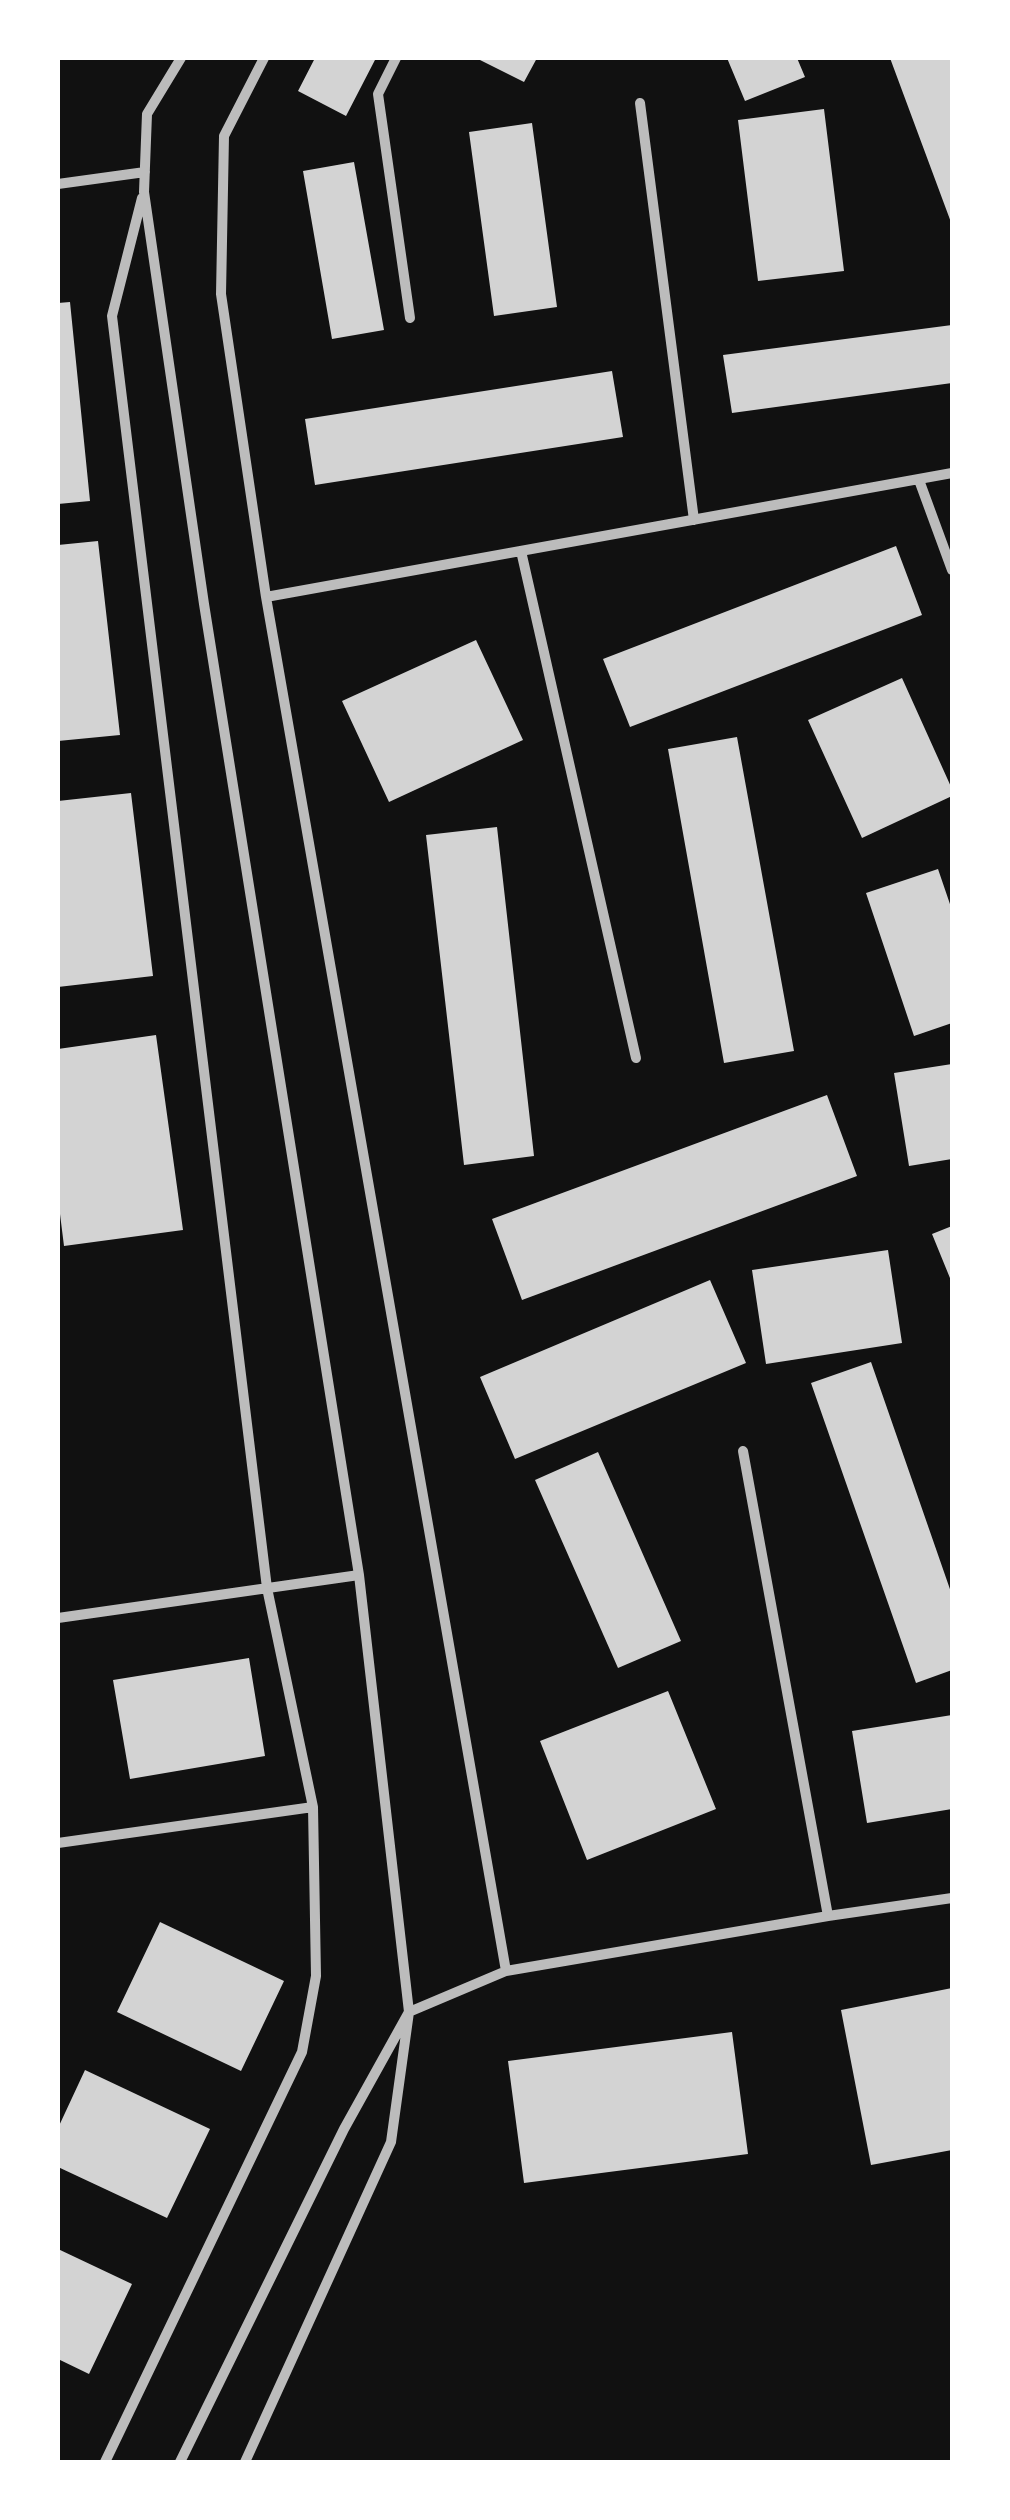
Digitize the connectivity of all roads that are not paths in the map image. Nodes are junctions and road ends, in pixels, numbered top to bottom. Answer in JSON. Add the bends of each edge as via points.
{"nodes":[{"id":1,"x":180,"y":58,"type":"edge"},
{"id":2,"x":264,"y":58,"type":"edge"},
{"id":3,"x":396,"y":58,"type":"edge"},
{"id":4,"x":640,"y":103,"type":"dead end"},
{"id":5,"x":145,"y":172,"type":"junction"},
{"id":6,"x":58,"y":184,"type":"edge"},
{"id":7,"x":144,"y":192,"type":"junction"},
{"id":8,"x":410,"y":318,"type":"dead end"},
{"id":9,"x":952,"y":473,"type":"edge"},
{"id":10,"x":918,"y":480,"type":"junction"},
{"id":11,"x":694,"y":520,"type":"junction"},
{"id":12,"x":521,"y":551,"type":"junction"},
{"id":13,"x":952,"y":570,"type":"edge"},
{"id":14,"x":266,"y":598,"type":"junction"},
{"id":15,"x":636,"y":1058,"type":"dead end"},
{"id":16,"x":743,"y":1451,"type":"dead end"},
{"id":17,"x":358,"y":1575,"type":"junction"},
{"id":18,"x":267,"y":1588,"type":"junction"},
{"id":19,"x":58,"y":1618,"type":"edge"},
{"id":20,"x":314,"y":1807,"type":"junction"},
{"id":21,"x":58,"y":1843,"type":"edge"},
{"id":22,"x":952,"y":1898,"type":"edge"},
{"id":23,"x":828,"y":1916,"type":"junction"},
{"id":24,"x":506,"y":1971,"type":"junction"},
{"id":25,"x":410,"y":2012,"type":"junction"},
{"id":26,"x":105,"y":2462,"type":"edge"},
{"id":27,"x":180,"y":2462,"type":"edge"},
{"id":28,"x":245,"y":2462,"type":"edge"}],
"edges":[{"from":1,"to":5,"type":"street","via":[[148,114]]},
{"from":2,"to":14,"type":"street","via":[[224,136],[221,294]]},
{"from":3,"to":8,"type":"street","via":[[378,94]]},
{"from":4,"to":11,"type":"street"},
{"from":5,"to":6,"type":"street"},
{"from":5,"to":7,"type":"street"},
{"from":7,"to":17,"type":"street"},
{"from":7,"to":18,"type":"street","via":[[112,316]]},
{"from":9,"to":10,"type":"street"},
{"from":10,"to":11,"type":"street"},
{"from":10,"to":13,"type":"street"},
{"from":11,"to":12,"type":"street"},
{"from":12,"to":14,"type":"street"},
{"from":12,"to":15,"type":"street"},
{"from":14,"to":24,"type":"street"},
{"from":16,"to":23,"type":"street"},
{"from":17,"to":18,"type":"street"},
{"from":17,"to":25,"type":"street"},
{"from":18,"to":19,"type":"street"},
{"from":18,"to":20,"type":"street"},
{"from":20,"to":21,"type":"street"},
{"from":20,"to":26,"type":"street","via":[[316,1976],[302,2052]]},
{"from":22,"to":23,"type":"street"},
{"from":23,"to":24,"type":"street"},
{"from":24,"to":25,"type":"street"},
{"from":25,"to":27,"type":"street","via":[[344,2129]]},
{"from":25,"to":28,"type":"street","via":[[391,2142]]}]}
